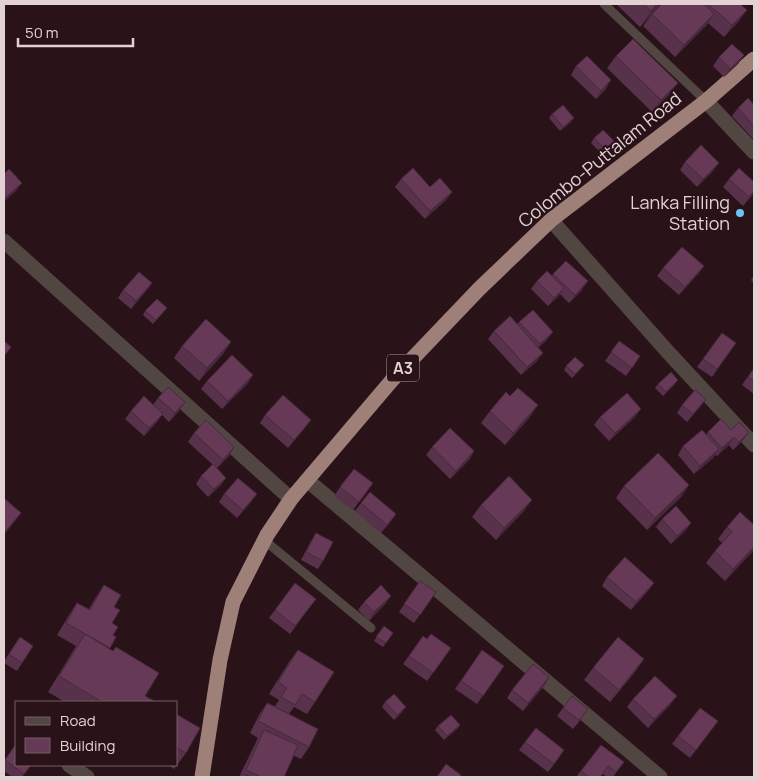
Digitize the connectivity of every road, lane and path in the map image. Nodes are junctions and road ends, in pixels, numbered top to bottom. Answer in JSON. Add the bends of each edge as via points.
{"nodes":[{"id":1,"x":604,"y":4,"type":"edge"},
{"id":2,"x":754,"y":59,"type":"edge"},
{"id":3,"x":706,"y":101,"type":"junction"},
{"id":4,"x":754,"y":152,"type":"edge"},
{"id":5,"x":550,"y":220,"type":"junction"},
{"id":6,"x":4,"y":241,"type":"edge"},
{"id":7,"x":754,"y":445,"type":"edge"},
{"id":8,"x":307,"y":480,"type":"junction"},
{"id":9,"x":291,"y":499,"type":"junction"},
{"id":10,"x":264,"y":540,"type":"junction"},
{"id":11,"x":371,"y":628,"type":"dead end"},
{"id":12,"x":70,"y":766,"type":"edge"},
{"id":13,"x":87,"y":777,"type":"edge"},
{"id":14,"x":202,"y":777,"type":"edge"},
{"id":15,"x":660,"y":777,"type":"edge"}],
"edges":[{"from":1,"to":3,"type":"lane"},
{"from":2,"to":3,"type":"highway","name":"Colombo-Puttalam Road","number":"A3"},
{"from":3,"to":4,"type":"street"},
{"from":3,"to":5,"type":"highway","name":"Colombo-Puttalam Road","number":"A3"},
{"from":5,"to":7,"type":"street"},
{"from":5,"to":8,"type":"highway","name":"Colombo-Puttalam Road","number":"A3","via":[[479,288],[393,379]]},
{"from":6,"to":9,"type":"street"},
{"from":8,"to":9,"type":"highway","name":"Colombo-Puttalam Road","number":"A3"},
{"from":8,"to":15,"type":"street"},
{"from":9,"to":10,"type":"highway","name":"Colombo-Puttalam Road","number":"A3"},
{"from":10,"to":11,"type":"lane"},
{"from":10,"to":14,"type":"highway","name":"Colombo-Puttalam Road","number":"A3","via":[[233,602],[220,660]]},
{"from":12,"to":13,"type":"street"}]}
